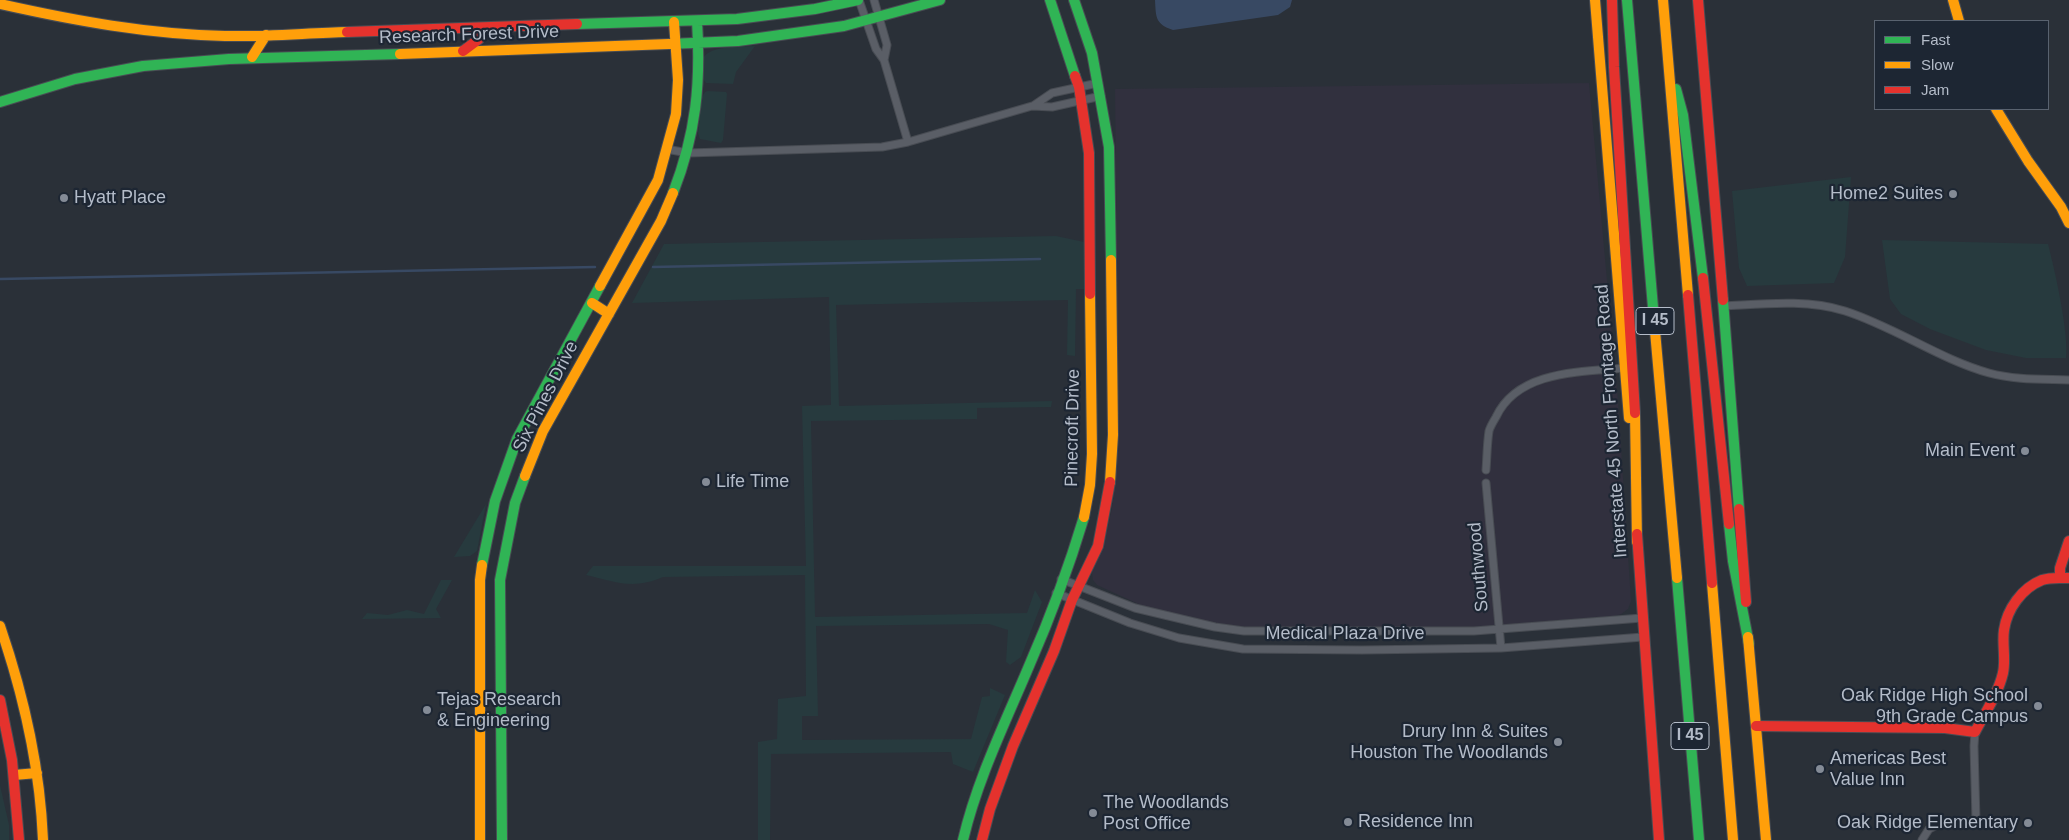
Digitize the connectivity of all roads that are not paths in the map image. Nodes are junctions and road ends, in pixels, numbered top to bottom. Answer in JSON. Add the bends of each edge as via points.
{"nodes":[{"id":1,"x":859,"y":0,"type":"edge"},
{"id":2,"x":874,"y":0,"type":"edge"},
{"id":3,"x":940,"y":0,"type":"edge"},
{"id":4,"x":1050,"y":0,"type":"edge"},
{"id":5,"x":1074,"y":0,"type":"edge"},
{"id":6,"x":1595,"y":0,"type":"edge"},
{"id":7,"x":1612,"y":0,"type":"edge"},
{"id":8,"x":1627,"y":0,"type":"edge"},
{"id":9,"x":1663,"y":0,"type":"edge"},
{"id":10,"x":1698,"y":0,"type":"edge"},
{"id":11,"x":1953,"y":0,"type":"edge"},
{"id":12,"x":0,"y":4,"type":"edge"},
{"id":13,"x":879,"y":18,"type":"junction"},
{"id":14,"x":1959,"y":20,"type":"edge"},
{"id":15,"x":697,"y":21,"type":"junction"},
{"id":16,"x":867,"y":21,"type":"junction"},
{"id":17,"x":674,"y":22,"type":"junction"},
{"id":18,"x":485,"y":28,"type":"junction"},
{"id":19,"x":266,"y":36,"type":"junction"},
{"id":20,"x":676,"y":44,"type":"junction"},
{"id":21,"x":699,"y":44,"type":"junction"},
{"id":22,"x":463,"y":51,"type":"junction"},
{"id":23,"x":252,"y":57,"type":"junction"},
{"id":24,"x":884,"y":60,"type":"junction"},
{"id":25,"x":1668,"y":62,"type":"junction"},
{"id":26,"x":1098,"y":83,"type":"junction"},
{"id":27,"x":1079,"y":86,"type":"junction"},
{"id":28,"x":1101,"y":96,"type":"junction"},
{"id":29,"x":1081,"y":100,"type":"junction"},
{"id":30,"x":0,"y":102,"type":"edge"},
{"id":31,"x":1032,"y":106,"type":"junction"},
{"id":32,"x":1997,"y":110,"type":"edge"},
{"id":33,"x":908,"y":142,"type":"junction"},
{"id":34,"x":666,"y":149,"type":"junction"},
{"id":35,"x":688,"y":153,"type":"junction"},
{"id":36,"x":2069,"y":223,"type":"edge"},
{"id":37,"x":592,"y":303,"type":"junction"},
{"id":38,"x":1724,"y":306,"type":"junction"},
{"id":39,"x":609,"y":314,"type":"junction"},
{"id":40,"x":1626,"y":368,"type":"junction"},
{"id":41,"x":2069,"y":380,"type":"edge"},
{"id":42,"x":526,"y":423,"type":"junction"},
{"id":43,"x":543,"y":431,"type":"junction"},
{"id":44,"x":1486,"y":470,"type":"dead end"},
{"id":45,"x":1486,"y":483,"type":"dead end"},
{"id":46,"x":2069,"y":541,"type":"edge"},
{"id":47,"x":1637,"y":542,"type":"junction"},
{"id":48,"x":2064,"y":578,"type":"edge"},
{"id":49,"x":1061,"y":579,"type":"junction"},
{"id":50,"x":1079,"y":586,"type":"junction"},
{"id":51,"x":1056,"y":592,"type":"junction"},
{"id":52,"x":1072,"y":600,"type":"junction"},
{"id":53,"x":1642,"y":618,"type":"junction"},
{"id":54,"x":0,"y":626,"type":"edge"},
{"id":55,"x":1500,"y":630,"type":"junction"},
{"id":56,"x":1643,"y":637,"type":"junction"},
{"id":57,"x":1749,"y":644,"type":"junction"},
{"id":58,"x":1501,"y":648,"type":"junction"},
{"id":59,"x":0,"y":700,"type":"edge"},
{"id":60,"x":1756,"y":726,"type":"junction"},
{"id":61,"x":1975,"y":732,"type":"junction"},
{"id":62,"x":37,"y":773,"type":"junction"},
{"id":63,"x":14,"y":775,"type":"junction"},
{"id":64,"x":19,"y":840,"type":"edge"},
{"id":65,"x":42,"y":840,"type":"edge"},
{"id":66,"x":480,"y":840,"type":"edge"},
{"id":67,"x":502,"y":840,"type":"edge"},
{"id":68,"x":963,"y":840,"type":"edge"},
{"id":69,"x":982,"y":840,"type":"edge"},
{"id":70,"x":1659,"y":840,"type":"edge"},
{"id":71,"x":1699,"y":840,"type":"edge"},
{"id":72,"x":1733,"y":840,"type":"edge"},
{"id":73,"x":1766,"y":840,"type":"edge"},
{"id":74,"x":1922,"y":840,"type":"edge"}],
"edges":[{"from":1,"to":15,"type":"main road","name":"Research Forest Drive","via":[[772,15]]},
{"from":1,"to":16,"type":"street"},
{"from":2,"to":13,"type":"street"},
{"from":3,"to":13,"type":"main road","name":"Research Forest Drive"},
{"from":4,"to":27,"type":"main road","name":"Pinecroft Drive"},
{"from":5,"to":26,"type":"main road","via":[[1092,53]]},
{"from":6,"to":40,"type":"main road","name":"Interstate 45 North Frontage Road"},
{"from":7,"to":47,"type":"main road","via":[[1634,380]]},
{"from":8,"to":71,"type":"main road","number":"I 45"},
{"from":9,"to":25,"type":"main road","number":"I 45"},
{"from":10,"to":38,"type":"main road"},
{"from":11,"to":14,"type":"main road"},
{"from":12,"to":19,"type":"main road","name":"Research Forest Drive","via":[[121,28],[173,34]]},
{"from":13,"to":16,"type":"main road","name":"Research Forest Drive"},
{"from":13,"to":24,"type":"street","via":[[887,46]]},
{"from":15,"to":17,"type":"main road","name":"Research Forest Drive"},
{"from":15,"to":21,"type":"main road","name":"Six Pines Drive"},
{"from":16,"to":21,"type":"main road","name":"Research Forest Drive","via":[[785,36]]},
{"from":16,"to":24,"type":"street","via":[[876,49]]},
{"from":17,"to":18,"type":"main road","name":"Research Forest Drive"},
{"from":17,"to":20,"type":"main road","name":"Six Pines Drive"},
{"from":18,"to":19,"type":"main road","name":"Research Forest Drive"},
{"from":18,"to":22,"type":"main road","via":[[479,39]]},
{"from":19,"to":23,"type":"main road"},
{"from":20,"to":21,"type":"main road","name":"Research Forest Drive"},
{"from":20,"to":22,"type":"main road","name":"Research Forest Drive"},
{"from":20,"to":34,"type":"main road","name":"Six Pines Drive","via":[[676,114]]},
{"from":21,"to":35,"type":"main road","name":"Six Pines Drive","via":[[697,118]]},
{"from":22,"to":23,"type":"main road","name":"Research Forest Drive"},
{"from":23,"to":30,"type":"main road","name":"Research Forest Drive","via":[[176,62],[121,70],[64,82]]},
{"from":24,"to":33,"type":"street"},
{"from":25,"to":57,"type":"main road","via":[[1685,125],[1733,561]]},
{"from":25,"to":72,"type":"main road","number":"I 45"},
{"from":26,"to":27,"type":"street"},
{"from":26,"to":28,"type":"main road"},
{"from":27,"to":29,"type":"main road","name":"Pinecroft Drive"},
{"from":27,"to":31,"type":"street","via":[[1052,93]]},
{"from":28,"to":29,"type":"street"},
{"from":28,"to":50,"type":"main road","via":[[1110,147],[1112,452],[1110,491],[1102,530]]},
{"from":29,"to":31,"type":"street"},
{"from":29,"to":49,"type":"main road","name":"Pinecroft Drive","via":[[1089,153],[1092,454],[1085,514]]},
{"from":31,"to":33,"type":"street"},
{"from":32,"to":36,"type":"main road"},
{"from":33,"to":35,"type":"street","via":[[855,150]]},
{"from":34,"to":35,"type":"street"},
{"from":34,"to":37,"type":"main road","name":"Six Pines Drive","via":[[658,180]]},
{"from":35,"to":39,"type":"main road","name":"Six Pines Drive","via":[[662,221]]},
{"from":37,"to":39,"type":"main road"},
{"from":37,"to":42,"type":"main road","name":"Six Pines Drive"},
{"from":38,"to":41,"type":"street","via":[[1783,303],[1829,307],[1871,320],[1971,367],[2014,378]]},
{"from":38,"to":57,"type":"main road"},
{"from":39,"to":43,"type":"main road","name":"Six Pines Drive"},
{"from":40,"to":44,"type":"street","via":[[1568,373],[1544,378],[1517,390],[1499,409],[1489,430]]},
{"from":40,"to":47,"type":"main road","name":"Interstate 45 North Frontage Road"},
{"from":42,"to":43,"type":"main road"},
{"from":42,"to":66,"type":"main road","name":"Six Pines Drive","via":[[498,492],[482,562]]},
{"from":43,"to":67,"type":"main road","name":"Six Pines Drive","via":[[515,503],[502,565]]},
{"from":45,"to":55,"type":"street","name":"Southwood"},
{"from":46,"to":48,"type":"main road","via":[[2060,568]]},
{"from":47,"to":53,"type":"main road","name":"Interstate 45 North Frontage Road"},
{"from":48,"to":61,"type":"main road","via":[[2043,580],[2030,586],[2012,607],[2004,631],[2004,670],[2000,686]]},
{"from":49,"to":50,"type":"street","name":"Medical Plaza Drive"},
{"from":49,"to":51,"type":"main road","name":"Pinecroft Drive"},
{"from":50,"to":52,"type":"main road"},
{"from":50,"to":55,"type":"street","name":"Medical Plaza Drive","via":[[1135,608],[1244,631]]},
{"from":51,"to":52,"type":"street","name":"Medical Plaza Drive"},
{"from":51,"to":68,"type":"main road","name":"Pinecroft Drive","via":[[1033,657],[984,774]]},
{"from":52,"to":58,"type":"street","name":"Medical Plaza Drive","via":[[1179,638],[1243,649]]},
{"from":52,"to":69,"type":"main road","via":[[996,792]]},
{"from":53,"to":55,"type":"street","name":"Medical Plaza Drive"},
{"from":53,"to":56,"type":"main road","name":"Interstate 45 North Frontage Road"},
{"from":54,"to":62,"type":"main road","via":[[26,711]]},
{"from":55,"to":58,"type":"street","name":"Southwood"},
{"from":56,"to":58,"type":"street","name":"Medical Plaza Drive"},
{"from":56,"to":70,"type":"main road","name":"Interstate 45 North Frontage Road"},
{"from":57,"to":60,"type":"main road"},
{"from":59,"to":63,"type":"main road"},
{"from":60,"to":61,"type":"main road","via":[[1945,728]]},
{"from":60,"to":73,"type":"main road"},
{"from":61,"to":74,"type":"street","via":[[1976,821],[1941,823],[1929,828]]},
{"from":62,"to":63,"type":"main road"},
{"from":62,"to":65,"type":"main road"},
{"from":63,"to":64,"type":"main road"}]}
